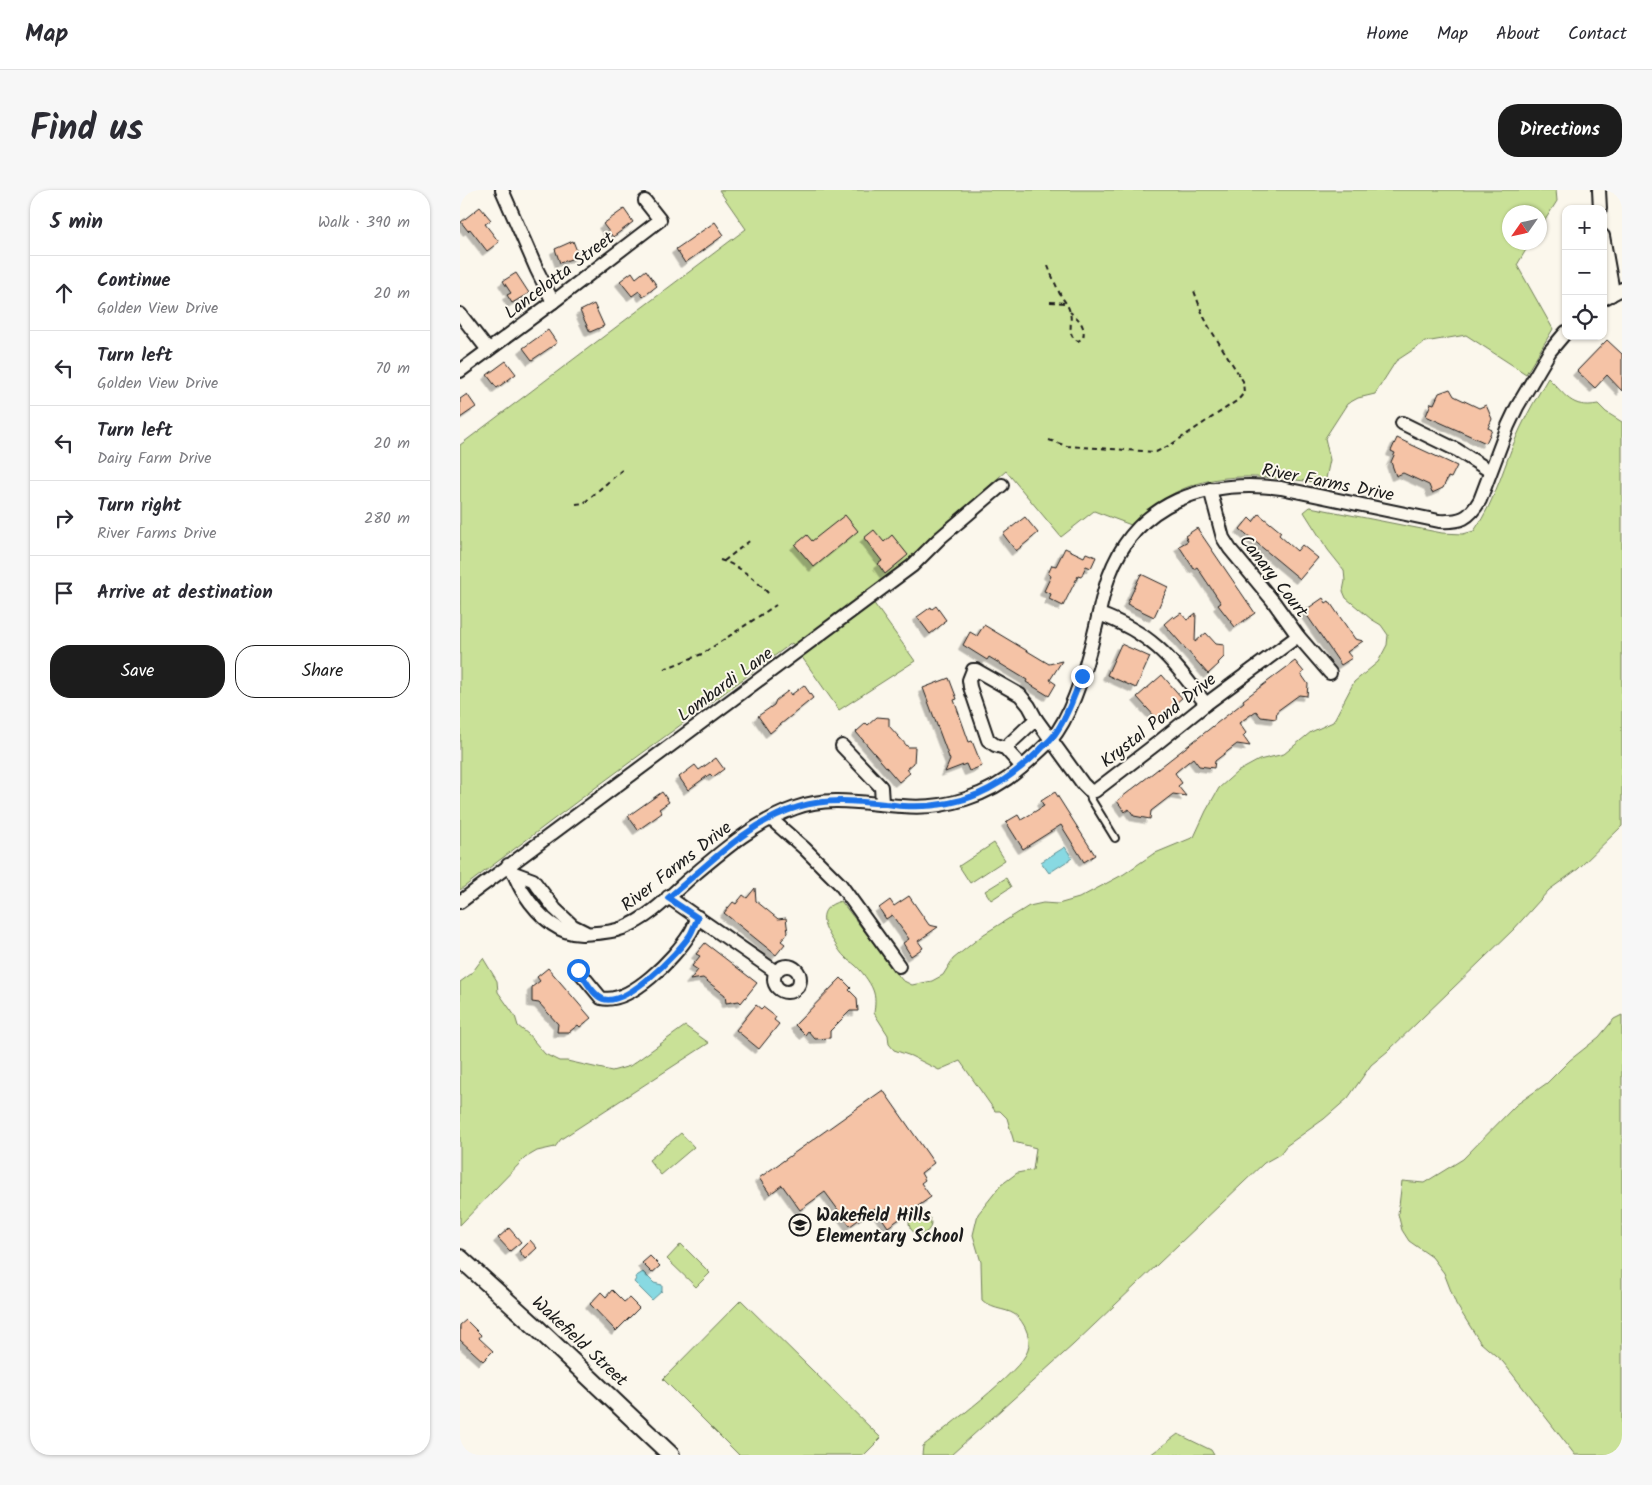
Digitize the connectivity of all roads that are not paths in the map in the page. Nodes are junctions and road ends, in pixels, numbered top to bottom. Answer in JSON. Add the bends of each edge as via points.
{"nodes":[{"id":1,"x":502,"y":190,"type":"edge"},
{"id":2,"x":1599,"y":190,"type":"edge"},
{"id":3,"x":645,"y":201,"type":"dead end"},
{"id":4,"x":1600,"y":205,"type":"edge"},
{"id":5,"x":1606,"y":250,"type":"edge"},
{"id":6,"x":1612,"y":295,"type":"edge"},
{"id":7,"x":553,"y":302,"type":"junction"},
{"id":8,"x":460,"y":314,"type":"edge"},
{"id":9,"x":1562,"y":337,"type":"edge"},
{"id":10,"x":488,"y":350,"type":"junction"},
{"id":11,"x":460,"y":370,"type":"edge"},
{"id":12,"x":1402,"y":423,"type":"dead end"},
{"id":13,"x":1490,"y":471,"type":"junction"},
{"id":14,"x":1002,"y":485,"type":"dead end"},
{"id":15,"x":1210,"y":489,"type":"junction"},
{"id":16,"x":1099,"y":614,"type":"junction"},
{"id":17,"x":1298,"y":636,"type":"junction"},
{"id":18,"x":1330,"y":673,"type":"dead end"},
{"id":19,"x":1206,"y":704,"type":"junction"},
{"id":20,"x":1036,"y":719,"type":"junction"},
{"id":21,"x":1051,"y":740,"type":"junction"},
{"id":22,"x":842,"y":746,"type":"dead end"},
{"id":23,"x":1005,"y":748,"type":"junction"},
{"id":24,"x":1022,"y":767,"type":"junction"},
{"id":25,"x":1089,"y":790,"type":"junction"},
{"id":26,"x":882,"y":803,"type":"junction"},
{"id":27,"x":771,"y":819,"type":"junction"},
{"id":28,"x":1115,"y":838,"type":"dead end"},
{"id":29,"x":511,"y":869,"type":"junction"},
{"id":30,"x":668,"y":898,"type":"junction"},
{"id":31,"x":460,"y":902,"type":"edge"},
{"id":32,"x":698,"y":918,"type":"junction"},
{"id":33,"x":899,"y":966,"type":"dead end"},
{"id":34,"x":578,"y":970,"type":"dead end"},
{"id":35,"x":776,"y":972,"type":"dead end"},
{"id":36,"x":460,"y":1258,"type":"edge"},
{"id":37,"x":671,"y":1455,"type":"edge"}],
"edges":[{"from":1,"to":7,"type":"street"},
{"from":2,"to":4,"type":"street"},
{"from":3,"to":7,"type":"street","name":"Lancelotta Street","via":[[660,220]]},
{"from":5,"to":6,"type":"street"},
{"from":7,"to":10,"type":"street","name":"Lancelotta Street"},
{"from":8,"to":10,"type":"street"},
{"from":9,"to":13,"type":"street","name":"River Farms Drive","via":[[1517,407]]},
{"from":10,"to":11,"type":"street","name":"Lancelotta Street"},
{"from":12,"to":13,"type":"street","via":[[1457,450]]},
{"from":13,"to":15,"type":"street","name":"River Farms Drive","via":[[1474,511],[1454,521],[1425,519],[1281,488],[1255,485]]},
{"from":14,"to":29,"type":"street","name":"Lombardi Lane","via":[[912,566]]},
{"from":15,"to":16,"type":"street","name":"River Farms Drive","via":[[1172,502],[1140,526],[1114,563]]},
{"from":15,"to":17,"type":"street","name":"Canary Court","via":[[1223,538]]},
{"from":16,"to":19,"type":"street","via":[[1117,620],[1150,640],[1174,662]]},
{"from":16,"to":21,"type":"street","name":"River Farms Drive","via":[[1082,676],[1066,715]]},
{"from":17,"to":18,"type":"street","name":"Canary Court"},
{"from":17,"to":19,"type":"street","name":"Krystal Pond Drive"},
{"from":19,"to":25,"type":"street","name":"Krystal Pond Drive","via":[[1100,788]]},
{"from":20,"to":21,"type":"street"},
{"from":20,"to":23,"type":"street"},
{"from":20,"to":23,"type":"street","via":[[1020,695],[973,670],[970,687],[988,740]]},
{"from":21,"to":24,"type":"street","name":"River Farms Drive"},
{"from":21,"to":25,"type":"street"},
{"from":22,"to":26,"type":"street","via":[[881,787]]},
{"from":23,"to":24,"type":"street"},
{"from":24,"to":26,"type":"street","name":"River Farms Drive","via":[[993,788],[956,802],[934,806]]},
{"from":25,"to":28,"type":"lane","via":[[1091,799]]},
{"from":26,"to":27,"type":"street","name":"River Farms Drive","via":[[853,800],[823,802],[797,807]]},
{"from":27,"to":30,"type":"street","name":"River Farms Drive","via":[[733,844]]},
{"from":27,"to":33,"type":"street","via":[[840,884]]},
{"from":29,"to":30,"type":"street","name":"River Farms Drive","via":[[521,890],[541,915],[570,933],[608,932],[624,928]]},
{"from":29,"to":31,"type":"street","name":"Lombardi Lane"},
{"from":30,"to":32,"type":"street"},
{"from":32,"to":34,"type":"street","via":[[672,957],[642,984],[612,1000],[601,998]]},
{"from":32,"to":35,"type":"street"},
{"from":36,"to":37,"type":"street","name":"Wakefield Street"}]}
